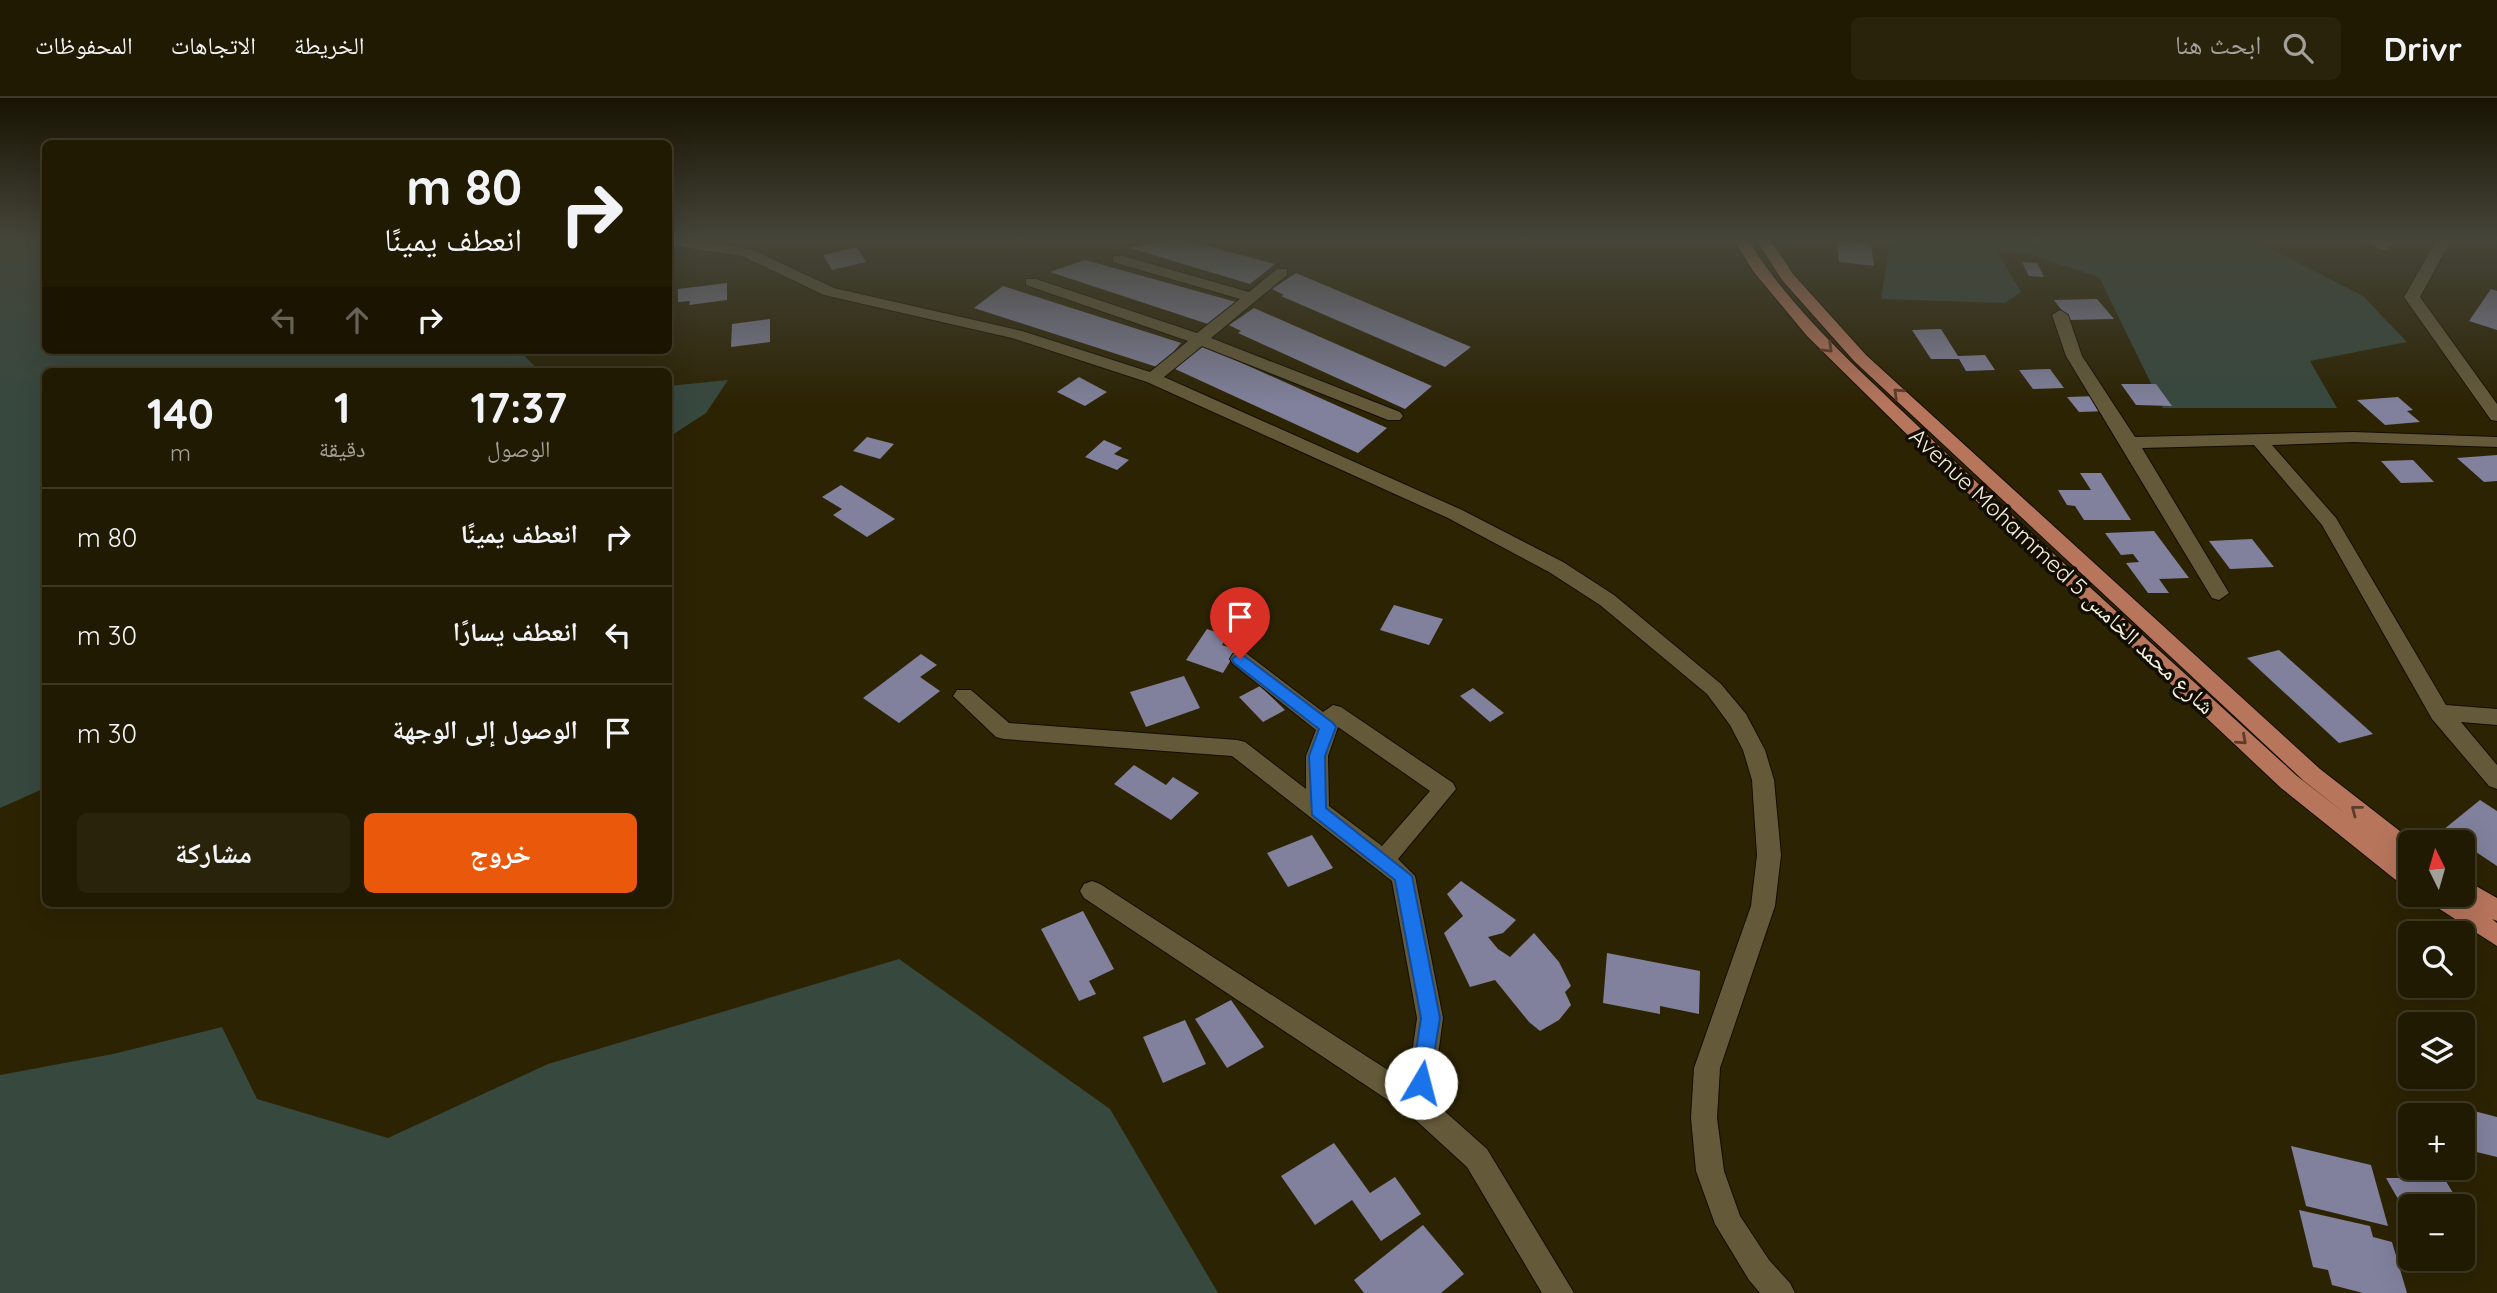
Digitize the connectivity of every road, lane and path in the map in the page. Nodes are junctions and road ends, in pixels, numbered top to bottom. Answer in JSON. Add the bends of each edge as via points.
{"nodes":[{"id":1,"x":835,"y":294,"type":"edge"},
{"id":2,"x":1065,"y":294,"type":"edge"},
{"id":3,"x":1239,"y":294,"type":"edge"},
{"id":4,"x":1254,"y":294,"type":"edge"},
{"id":5,"x":1780,"y":294,"type":"edge"},
{"id":6,"x":1802,"y":294,"type":"edge"},
{"id":7,"x":2414,"y":294,"type":"edge"},
{"id":8,"x":1250,"y":297,"type":"junction"},
{"id":9,"x":2060,"y":315,"type":"dead end"},
{"id":10,"x":1198,"y":339,"type":"junction"},
{"id":11,"x":1153,"y":378,"type":"junction"},
{"id":12,"x":2494,"y":407,"type":"edge"},
{"id":13,"x":1394,"y":416,"type":"dead end"},
{"id":14,"x":2259,"y":440,"type":"junction"},
{"id":15,"x":2497,"y":442,"type":"edge"},
{"id":16,"x":2130,"y":443,"type":"junction"},
{"id":17,"x":2219,"y":593,"type":"dead end"},
{"id":18,"x":1240,"y":659,"type":"dead end"},
{"id":19,"x":964,"y":696,"type":"dead end"},
{"id":20,"x":2440,"y":713,"type":"junction"},
{"id":21,"x":2497,"y":716,"type":"edge"},
{"id":22,"x":1327,"y":727,"type":"junction"},
{"id":23,"x":2497,"y":780,"type":"edge"},
{"id":24,"x":1318,"y":811,"type":"junction"},
{"id":25,"x":2398,"y":843,"type":"edge"},
{"id":26,"x":1383,"y":861,"type":"junction"},
{"id":27,"x":2398,"y":868,"type":"edge"},
{"id":28,"x":1092,"y":891,"type":"dead end"},
{"id":29,"x":2475,"y":897,"type":"edge"},
{"id":30,"x":2454,"y":907,"type":"edge"},
{"id":31,"x":2497,"y":911,"type":"edge"},
{"id":32,"x":2497,"y":936,"type":"edge"},
{"id":33,"x":1418,"y":1105,"type":"junction"},
{"id":34,"x":1559,"y":1293,"type":"edge"},
{"id":35,"x":1780,"y":1293,"type":"edge"}],
"edges":[{"from":1,"to":11,"type":"street","via":[[1016,334]]},
{"from":2,"to":10,"type":"street"},
{"from":3,"to":8,"type":"street"},
{"from":4,"to":8,"type":"street"},
{"from":5,"to":27,"type":"main road","name":"Avenue Mohammed 5 شارع محمد الخامس","one_way":true,"via":[[1813,333],[1944,461],[2289,782]]},
{"from":25,"to":6,"type":"main road","name":"Avenue Mohammed 5 شارع محمد الخامس","one_way":true,"via":[[2312,775],[1860,358]]},
{"from":7,"to":12,"type":"street"},
{"from":8,"to":10,"type":"street"},
{"from":9,"to":16,"type":"street","via":[[2074,356]]},
{"from":10,"to":11,"type":"street"},
{"from":10,"to":13,"type":"street"},
{"from":11,"to":35,"type":"street","via":[[1455,514],[1556,567],[1655,638],[1714,690],[1738,720],[1763,780],[1769,855],[1763,906],[1707,1068],[1704,1118],[1710,1171],[1729,1224]]},
{"from":14,"to":15,"type":"street"},
{"from":14,"to":16,"type":"street"},
{"from":14,"to":20,"type":"street","via":[[2329,522]]},
{"from":16,"to":17,"type":"street"},
{"from":18,"to":22,"type":"street"},
{"from":19,"to":24,"type":"street","via":[[1004,731],[1237,748]]},
{"from":20,"to":21,"type":"street"},
{"from":20,"to":23,"type":"street"},
{"from":22,"to":24,"type":"street","via":[[1317,756]]},
{"from":22,"to":26,"type":"street","via":[[1333,713],[1445,789]]},
{"from":24,"to":26,"type":"street"},
{"from":26,"to":33,"type":"street","via":[[1403,876],[1430,1018]]},
{"from":28,"to":33,"type":"street"},
{"from":29,"to":31,"type":"main road"},
{"from":30,"to":32,"type":"main road"},
{"from":33,"to":34,"type":"street","via":[[1477,1158]]}]}
